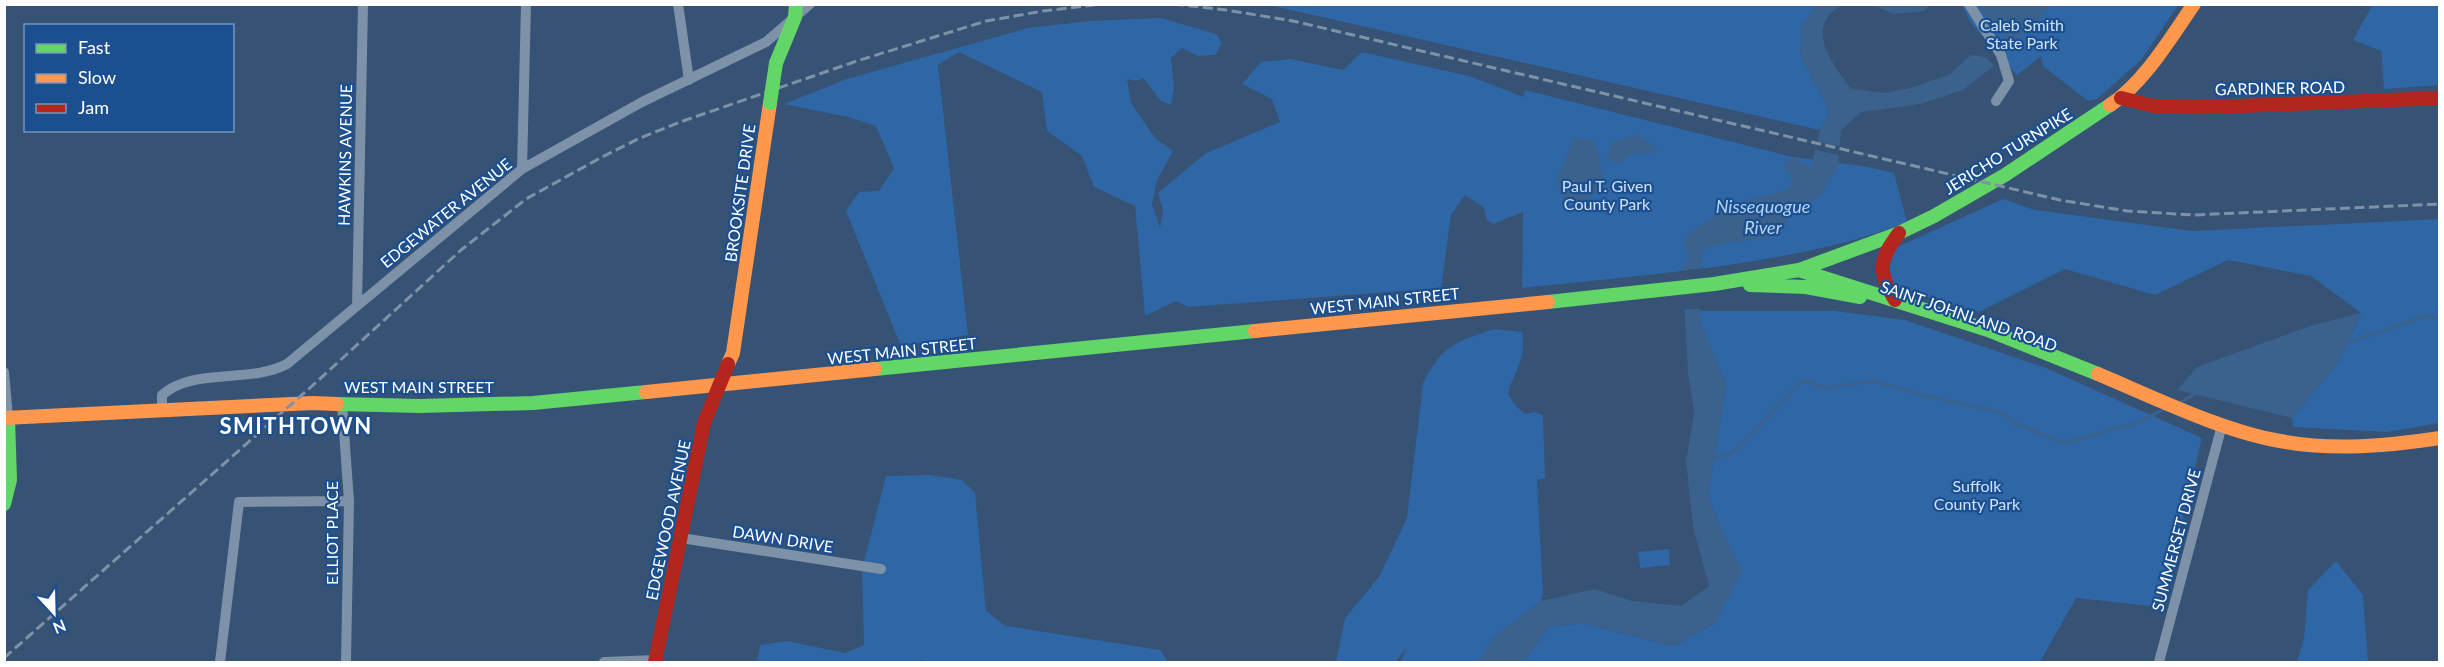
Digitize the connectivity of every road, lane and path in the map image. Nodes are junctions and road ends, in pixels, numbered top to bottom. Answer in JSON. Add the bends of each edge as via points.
{"nodes":[{"id":1,"x":363,"y":4,"type":"edge"},
{"id":2,"x":526,"y":4,"type":"edge"},
{"id":3,"x":678,"y":4,"type":"edge"},
{"id":4,"x":810,"y":4,"type":"edge"},
{"id":5,"x":1969,"y":4,"type":"edge"},
{"id":6,"x":2194,"y":4,"type":"edge"},
{"id":7,"x":795,"y":11,"type":"edge"},
{"id":8,"x":689,"y":80,"type":"junction"},
{"id":9,"x":2121,"y":98,"type":"junction"},
{"id":10,"x":2439,"y":98,"type":"edge"},
{"id":11,"x":1996,"y":101,"type":"dead end"},
{"id":12,"x":522,"y":169,"type":"junction"},
{"id":13,"x":1899,"y":233,"type":"junction"},
{"id":14,"x":1842,"y":254,"type":"junction"},
{"id":15,"x":1799,"y":270,"type":"junction"},
{"id":16,"x":1832,"y":280,"type":"junction"},
{"id":17,"x":1714,"y":284,"type":"junction"},
{"id":18,"x":1843,"y":294,"type":"junction"},
{"id":19,"x":1895,"y":300,"type":"junction"},
{"id":20,"x":357,"y":306,"type":"junction"},
{"id":21,"x":4,"y":372,"type":"edge"},
{"id":22,"x":2104,"y":377,"type":"junction"},
{"id":23,"x":717,"y":386,"type":"junction"},
{"id":24,"x":342,"y":404,"type":"junction"},
{"id":25,"x":162,"y":409,"type":"junction"},
{"id":26,"x":6,"y":418,"type":"edge"},
{"id":27,"x":2222,"y":425,"type":"junction"},
{"id":28,"x":2439,"y":438,"type":"edge"},
{"id":29,"x":349,"y":501,"type":"junction"},
{"id":30,"x":4,"y":504,"type":"edge"},
{"id":31,"x":681,"y":538,"type":"junction"},
{"id":32,"x":881,"y":569,"type":"dead end"},
{"id":33,"x":656,"y":661,"type":"edge"},
{"id":34,"x":220,"y":663,"type":"edge"},
{"id":35,"x":346,"y":663,"type":"edge"},
{"id":36,"x":604,"y":663,"type":"edge"},
{"id":37,"x":2159,"y":663,"type":"edge"}],
"edges":[{"from":1,"to":20,"type":"street","name":"HAWKINS AVENUE"},
{"from":2,"to":12,"type":"street"},
{"from":3,"to":8,"type":"street"},
{"from":4,"to":7,"type":"street","name":"EDGEWATER AVENUE"},
{"from":5,"to":11,"type":"street","via":[[2001,55],[2009,81]]},
{"from":6,"to":9,"type":"main road","name":"JERICHO TURNPIKE","via":[[2159,54]]},
{"from":7,"to":8,"type":"street","name":"EDGEWATER AVENUE","via":[[766,42]]},
{"from":7,"to":23,"type":"main road","name":"BROOKSITE DRIVE","bridge":true,"via":[[776,63],[733,353]]},
{"from":8,"to":12,"type":"street","name":"EDGEWATER AVENUE"},
{"from":9,"to":10,"type":"main road","name":"GARDINER ROAD","via":[[2154,106],[2216,107]]},
{"from":9,"to":13,"type":"main road","name":"JERICHO TURNPIKE","via":[[2005,175]]},
{"from":12,"to":20,"type":"street","name":"EDGEWATER AVENUE"},
{"from":13,"to":14,"type":"main road","name":"JERICHO TURNPIKE"},
{"from":13,"to":19,"type":"main road","via":[[1880,267]]},
{"from":14,"to":15,"type":"main road","name":"JERICHO TURNPIKE"},
{"from":14,"to":16,"type":"main road","via":[[1834,264]]},
{"from":15,"to":16,"type":"main road","name":"SAINT JOHNLAND ROAD"},
{"from":15,"to":17,"type":"main road","name":"WEST MAIN STREET"},
{"from":16,"to":18,"type":"main road"},
{"from":16,"to":19,"type":"main road","name":"SAINT JOHNLAND ROAD"},
{"from":17,"to":18,"type":"main road","name":"SAINT JOHNLAND ROAD","via":[[1806,287]]},
{"from":17,"to":23,"type":"main road","name":"WEST MAIN STREET"},
{"from":18,"to":22,"type":"main road","name":"SAINT JOHNLAND ROAD","via":[[1897,307]]},
{"from":19,"to":22,"type":"main road","name":"SAINT JOHNLAND ROAD","via":[[1967,322]]},
{"from":20,"to":25,"type":"street","name":"EDGEWATER AVENUE","via":[[287,364],[266,372],[182,382],[162,395]]},
{"from":21,"to":26,"type":"street"},
{"from":22,"to":27,"type":"main road","name":"SAINT JOHNLAND ROAD"},
{"from":23,"to":24,"type":"main road","name":"WEST MAIN STREET","via":[[526,404]]},
{"from":23,"to":31,"type":"main road","name":"EDGEWOOD AVENUE","via":[[704,423]]},
{"from":24,"to":25,"type":"main road","name":"WEST MAIN STREET"},
{"from":24,"to":29,"type":"street","name":"ELLIOT PLACE"},
{"from":25,"to":26,"type":"main road","name":"WEST MAIN STREET"},
{"from":26,"to":30,"type":"main road","via":[[10,480]]},
{"from":27,"to":28,"type":"main road","name":"SAINT JOHNLAND ROAD","via":[[2278,441],[2330,446],[2397,446]]},
{"from":27,"to":37,"type":"street","name":"SUMMERSET DRIVE"},
{"from":29,"to":34,"type":"street","via":[[239,502]]},
{"from":29,"to":35,"type":"street","name":"ELLIOT PLACE"},
{"from":31,"to":32,"type":"street","name":"DAWN DRIVE"},
{"from":31,"to":33,"type":"main road","name":"EDGEWOOD AVENUE"},
{"from":33,"to":36,"type":"street"}]}
